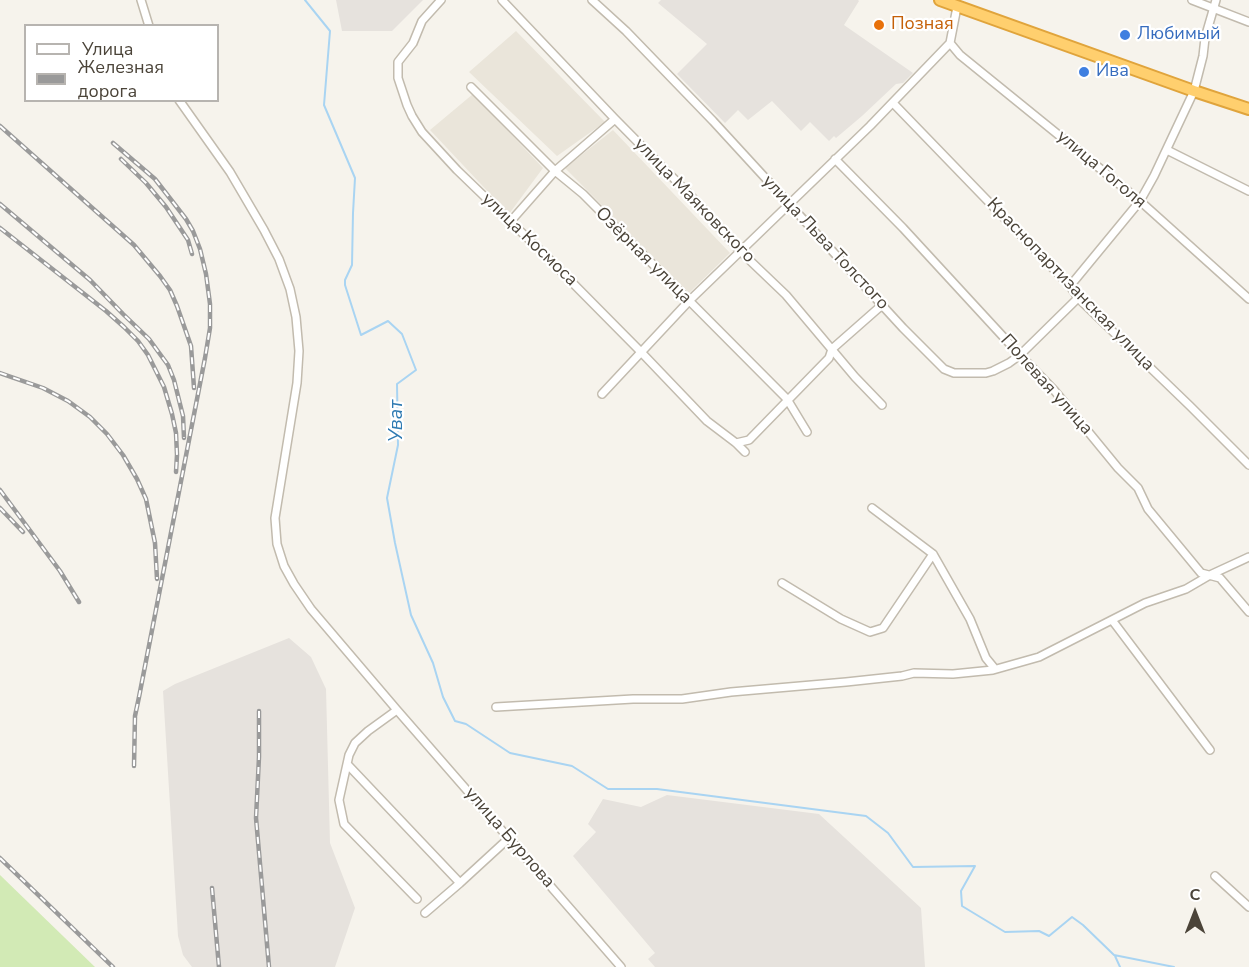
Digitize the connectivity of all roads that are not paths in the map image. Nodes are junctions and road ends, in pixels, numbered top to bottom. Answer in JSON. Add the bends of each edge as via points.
{"nodes":[{"id":1,"x":141,"y":0,"type":"edge"},
{"id":2,"x":441,"y":0,"type":"edge"},
{"id":3,"x":502,"y":0,"type":"edge"},
{"id":4,"x":592,"y":0,"type":"edge"},
{"id":5,"x":1192,"y":0,"type":"edge"},
{"id":6,"x":1216,"y":0,"type":"edge"},
{"id":7,"x":950,"y":3,"type":"edge"},
{"id":8,"x":1213,"y":9,"type":"junction"},
{"id":9,"x":1249,"y":22,"type":"edge"},
{"id":10,"x":148,"y":24,"type":"edge"},
{"id":11,"x":950,"y":43,"type":"junction"},
{"id":12,"x":471,"y":87,"type":"dead end"},
{"id":13,"x":1194,"y":91,"type":"junction"},
{"id":14,"x":180,"y":102,"type":"edge"},
{"id":15,"x":893,"y":103,"type":"junction"},
{"id":16,"x":1249,"y":109,"type":"edge"},
{"id":17,"x":615,"y":119,"type":"junction"},
{"id":18,"x":1167,"y":150,"type":"junction"},
{"id":19,"x":835,"y":159,"type":"junction"},
{"id":20,"x":555,"y":171,"type":"junction"},
{"id":21,"x":1249,"y":191,"type":"edge"},
{"id":22,"x":1140,"y":201,"type":"junction"},
{"id":23,"x":788,"y":204,"type":"junction"},
{"id":24,"x":510,"y":222,"type":"junction"},
{"id":25,"x":740,"y":251,"type":"junction"},
{"id":26,"x":1070,"y":286,"type":"junction"},
{"id":27,"x":1078,"y":298,"type":"junction"},
{"id":28,"x":1249,"y":299,"type":"edge"},
{"id":29,"x":689,"y":301,"type":"junction"},
{"id":30,"x":882,"y":305,"type":"junction"},
{"id":31,"x":832,"y":349,"type":"junction"},
{"id":32,"x":641,"y":352,"type":"junction"},
{"id":33,"x":1020,"y":355,"type":"junction"},
{"id":34,"x":602,"y":394,"type":"dead end"},
{"id":35,"x":787,"y":399,"type":"junction"},
{"id":36,"x":882,"y":405,"type":"dead end"},
{"id":37,"x":807,"y":432,"type":"dead end"},
{"id":38,"x":736,"y":443,"type":"junction"},
{"id":39,"x":745,"y":452,"type":"dead end"},
{"id":40,"x":1249,"y":465,"type":"edge"},
{"id":41,"x":872,"y":508,"type":"dead end"},
{"id":42,"x":933,"y":554,"type":"junction"},
{"id":43,"x":1249,"y":557,"type":"edge"},
{"id":44,"x":1210,"y":575,"type":"junction"},
{"id":45,"x":782,"y":583,"type":"dead end"},
{"id":46,"x":1249,"y":612,"type":"edge"},
{"id":47,"x":1112,"y":620,"type":"junction"},
{"id":48,"x":995,"y":669,"type":"junction"},
{"id":49,"x":496,"y":707,"type":"dead end"},
{"id":50,"x":397,"y":710,"type":"junction"},
{"id":51,"x":1210,"y":750,"type":"dead end"},
{"id":52,"x":348,"y":765,"type":"junction"},
{"id":53,"x":509,"y":838,"type":"junction"},
{"id":54,"x":1215,"y":876,"type":"dead end"},
{"id":55,"x":460,"y":883,"type":"junction"},
{"id":56,"x":417,"y":898,"type":"dead end"},
{"id":57,"x":1249,"y":907,"type":"edge"},
{"id":58,"x":425,"y":913,"type":"dead end"},
{"id":59,"x":621,"y":967,"type":"edge"}],
"edges":[{"from":1,"to":10,"type":"street"},
{"from":2,"to":24,"type":"street","name":"улица Космоса","via":[[422,21],[413,43],[398,62],[398,78],[422,132]]},
{"from":3,"to":17,"type":"street","name":"улица Маяковского"},
{"from":4,"to":23,"type":"street","name":"улица Льва Толстого","via":[[713,121]]},
{"from":5,"to":8,"type":"street"},
{"from":6,"to":8,"type":"street"},
{"from":7,"to":11,"type":"street"},
{"from":7,"to":13,"type":"highway"},
{"from":8,"to":9,"type":"street"},
{"from":8,"to":13,"type":"street"},
{"from":11,"to":15,"type":"street"},
{"from":11,"to":22,"type":"street","name":"улица Гоголя"},
{"from":12,"to":20,"type":"street","name":"Озёрная улица"},
{"from":13,"to":16,"type":"highway"},
{"from":13,"to":18,"type":"street"},
{"from":14,"to":50,"type":"street","name":"улица Бурлова","via":[[230,172],[269,240],[290,289],[299,351],[297,383],[274,518],[284,566],[311,609]]},
{"from":15,"to":19,"type":"street"},
{"from":15,"to":26,"type":"street","name":"Краснопартизанская улица"},
{"from":17,"to":20,"type":"street"},
{"from":17,"to":25,"type":"street","name":"улица Маяковского"},
{"from":18,"to":21,"type":"street"},
{"from":18,"to":22,"type":"street"},
{"from":19,"to":23,"type":"street"},
{"from":19,"to":33,"type":"street","name":"Полевая улица"},
{"from":20,"to":24,"type":"street"},
{"from":20,"to":29,"type":"street","name":"Озёрная улица"},
{"from":22,"to":26,"type":"street"},
{"from":22,"to":28,"type":"street","name":"улица Гоголя"},
{"from":23,"to":25,"type":"street"},
{"from":23,"to":30,"type":"street","name":"улица Льва Толстого"},
{"from":24,"to":32,"type":"street","name":"улица Космоса"},
{"from":25,"to":29,"type":"street"},
{"from":25,"to":31,"type":"street","name":"улица Маяковского","via":[[786,295]]},
{"from":26,"to":27,"type":"street","name":"Краснопартизанская улица"},
{"from":27,"to":33,"type":"street","name":"улица Льва Толстого"},
{"from":27,"to":40,"type":"street","name":"Краснопартизанская улица"},
{"from":29,"to":32,"type":"street"},
{"from":29,"to":35,"type":"street","name":"Озёрная улица"},
{"from":30,"to":31,"type":"street"},
{"from":30,"to":33,"type":"street","name":"улица Льва Толстого","via":[[928,355],[954,373],[986,373]]},
{"from":31,"to":35,"type":"street","via":[[829,358]]},
{"from":31,"to":36,"type":"street","name":"улица Маяковского"},
{"from":32,"to":34,"type":"street"},
{"from":32,"to":38,"type":"street","name":"улица Космоса","via":[[707,421]]},
{"from":33,"to":44,"type":"street","name":"Полевая улица","via":[[1138,488],[1148,509],[1186,557],[1200,573]]},
{"from":35,"to":37,"type":"street","name":"Озёрная улица"},
{"from":35,"to":38,"type":"street","via":[[749,440]]},
{"from":38,"to":39,"type":"street","name":"улица Космоса"},
{"from":41,"to":42,"type":"street"},
{"from":42,"to":45,"type":"street","via":[[883,628],[870,632]]},
{"from":42,"to":48,"type":"street"},
{"from":43,"to":44,"type":"street"},
{"from":44,"to":46,"type":"street","name":"Полевая улица","via":[[1220,578]]},
{"from":44,"to":47,"type":"street"},
{"from":47,"to":48,"type":"street","via":[[1039,657]]},
{"from":47,"to":51,"type":"street"},
{"from":48,"to":49,"type":"street","via":[[915,673],[682,699]]},
{"from":50,"to":52,"type":"street","via":[[355,743]]},
{"from":50,"to":53,"type":"street","name":"улица Бурлова"},
{"from":52,"to":55,"type":"street"},
{"from":52,"to":56,"type":"street","via":[[339,800],[344,824]]},
{"from":53,"to":55,"type":"street"},
{"from":53,"to":59,"type":"street","name":"улица Бурлова"},
{"from":54,"to":57,"type":"street"},
{"from":55,"to":58,"type":"street"}]}
